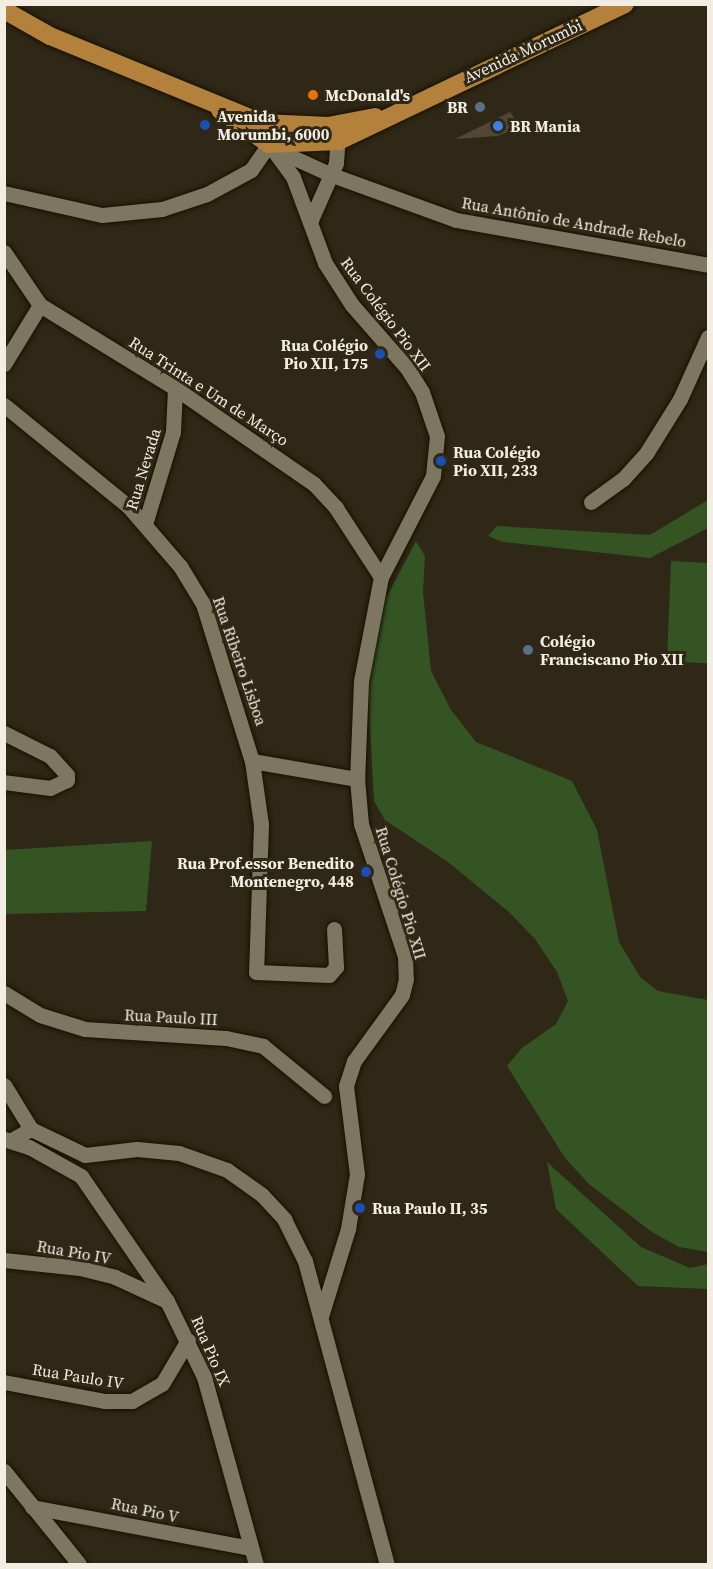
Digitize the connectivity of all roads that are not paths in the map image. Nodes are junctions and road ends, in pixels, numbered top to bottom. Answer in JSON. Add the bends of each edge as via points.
{"nodes":[{"id":1,"x":625,"y":4,"type":"edge"},
{"id":2,"x":6,"y":9,"type":"edge"},
{"id":3,"x":220,"y":110,"type":"junction"},
{"id":4,"x":334,"y":131,"type":"junction"},
{"id":5,"x":270,"y":144,"type":"junction"},
{"id":6,"x":332,"y":175,"type":"junction"},
{"id":7,"x":4,"y":193,"type":"edge"},
{"id":8,"x":310,"y":222,"type":"junction"},
{"id":9,"x":4,"y":252,"type":"edge"},
{"id":10,"x":708,"y":265,"type":"edge"},
{"id":11,"x":40,"y":305,"type":"junction"},
{"id":12,"x":708,"y":337,"type":"edge"},
{"id":13,"x":4,"y":364,"type":"edge"},
{"id":14,"x":175,"y":388,"type":"junction"},
{"id":15,"x":4,"y":405,"type":"edge"},
{"id":16,"x":591,"y":502,"type":"dead end"},
{"id":17,"x":145,"y":524,"type":"junction"},
{"id":18,"x":381,"y":577,"type":"junction"},
{"id":19,"x":4,"y":733,"type":"edge"},
{"id":20,"x":252,"y":761,"type":"junction"},
{"id":21,"x":357,"y":779,"type":"junction"},
{"id":22,"x":4,"y":782,"type":"edge"},
{"id":23,"x":334,"y":929,"type":"dead end"},
{"id":24,"x":4,"y":993,"type":"edge"},
{"id":25,"x":4,"y":1085,"type":"edge"},
{"id":26,"x":324,"y":1096,"type":"dead end"},
{"id":27,"x":31,"y":1129,"type":"junction"},
{"id":28,"x":7,"y":1140,"type":"edge"},
{"id":29,"x":85,"y":1155,"type":"junction"},
{"id":30,"x":81,"y":1176,"type":"junction"},
{"id":31,"x":4,"y":1260,"type":"edge"},
{"id":32,"x":167,"y":1301,"type":"junction"},
{"id":33,"x":321,"y":1316,"type":"junction"},
{"id":34,"x":188,"y":1340,"type":"junction"},
{"id":35,"x":4,"y":1382,"type":"edge"},
{"id":36,"x":4,"y":1471,"type":"edge"},
{"id":37,"x":32,"y":1507,"type":"junction"},
{"id":38,"x":251,"y":1548,"type":"junction"},
{"id":39,"x":79,"y":1564,"type":"edge"},
{"id":40,"x":256,"y":1564,"type":"edge"},
{"id":41,"x":387,"y":1564,"type":"edge"}],
"edges":[{"from":1,"to":4,"type":"main road","name":"Avenida Morumbi","via":[[388,114]]},
{"from":2,"to":3,"type":"main road","name":"Avenida Morumbi","via":[[50,36]]},
{"from":3,"to":4,"type":"main road","name":"Avenida Morumbi","via":[[280,126]]},
{"from":3,"to":5,"type":"main road","name":"Avenida Morumbi"},
{"from":4,"to":5,"type":"main road","via":[[283,133]]},
{"from":4,"to":6,"type":"street"},
{"from":5,"to":6,"type":"street","name":"Rua Antônio de Andrade Rebelo"},
{"from":5,"to":7,"type":"street","via":[[251,170],[207,194],[162,209],[102,215]]},
{"from":5,"to":8,"type":"street","name":"Rua Colégio Pio XII","via":[[293,177]]},
{"from":6,"to":8,"type":"street"},
{"from":6,"to":10,"type":"street","name":"Rua Antônio de Andrade Rebelo","via":[[456,220]]},
{"from":8,"to":18,"type":"street","name":"Rua Colégio Pio XII","via":[[337,284],[422,392],[437,436],[433,476]]},
{"from":9,"to":11,"type":"street","name":"Rua Trinta e Um de Março"},
{"from":11,"to":13,"type":"street"},
{"from":11,"to":14,"type":"street","name":"Rua Trinta e Um de Março"},
{"from":12,"to":16,"type":"street","via":[[681,399],[647,452],[623,479]]},
{"from":14,"to":17,"type":"street","name":"Rua Nevada","via":[[173,432]]},
{"from":14,"to":18,"type":"street","name":"Rua Trinta e Um de Março","via":[[314,484],[336,508]]},
{"from":15,"to":17,"type":"street","name":"Rua Ribeiro Lisboa"},
{"from":17,"to":20,"type":"street","name":"Rua Ribeiro Lisboa","via":[[203,604]]},
{"from":18,"to":21,"type":"street","name":"Rua Colégio Pio XII","via":[[361,681]]},
{"from":19,"to":22,"type":"street","via":[[50,756],[67,775],[66,780],[50,788]]},
{"from":20,"to":21,"type":"street"},
{"from":20,"to":23,"type":"street","name":"Rua Ribeiro Lisboa","via":[[261,824],[256,972],[329,975],[336,968]]},
{"from":21,"to":33,"type":"street","name":"Rua Colégio Pio XII","via":[[367,851],[405,957],[406,979],[402,995],[354,1061],[346,1086],[357,1174],[348,1229]]},
{"from":24,"to":26,"type":"street","name":"Rua Paulo III","via":[[40,1015],[85,1029],[226,1038],[263,1046]]},
{"from":25,"to":27,"type":"street"},
{"from":27,"to":28,"type":"street"},
{"from":27,"to":29,"type":"street"},
{"from":28,"to":30,"type":"street","name":"Rua Pio IX"},
{"from":29,"to":30,"type":"street"},
{"from":29,"to":33,"type":"street","via":[[137,1149],[179,1153],[227,1170],[262,1195],[299,1241]]},
{"from":30,"to":32,"type":"street","name":"Rua Pio IX"},
{"from":31,"to":32,"type":"street","name":"Rua Pio IV","via":[[92,1271]]},
{"from":32,"to":34,"type":"street","name":"Rua Pio IX"},
{"from":33,"to":41,"type":"street"},
{"from":34,"to":35,"type":"street","name":"Rua Paulo IV","via":[[162,1384],[132,1401],[105,1401]]},
{"from":34,"to":38,"type":"street","name":"Rua Pio IX","via":[[220,1423]]},
{"from":36,"to":37,"type":"street"},
{"from":37,"to":38,"type":"street","name":"Rua Pio V"},
{"from":37,"to":39,"type":"street"},
{"from":38,"to":40,"type":"street","name":"Rua Pio IX"}]}
